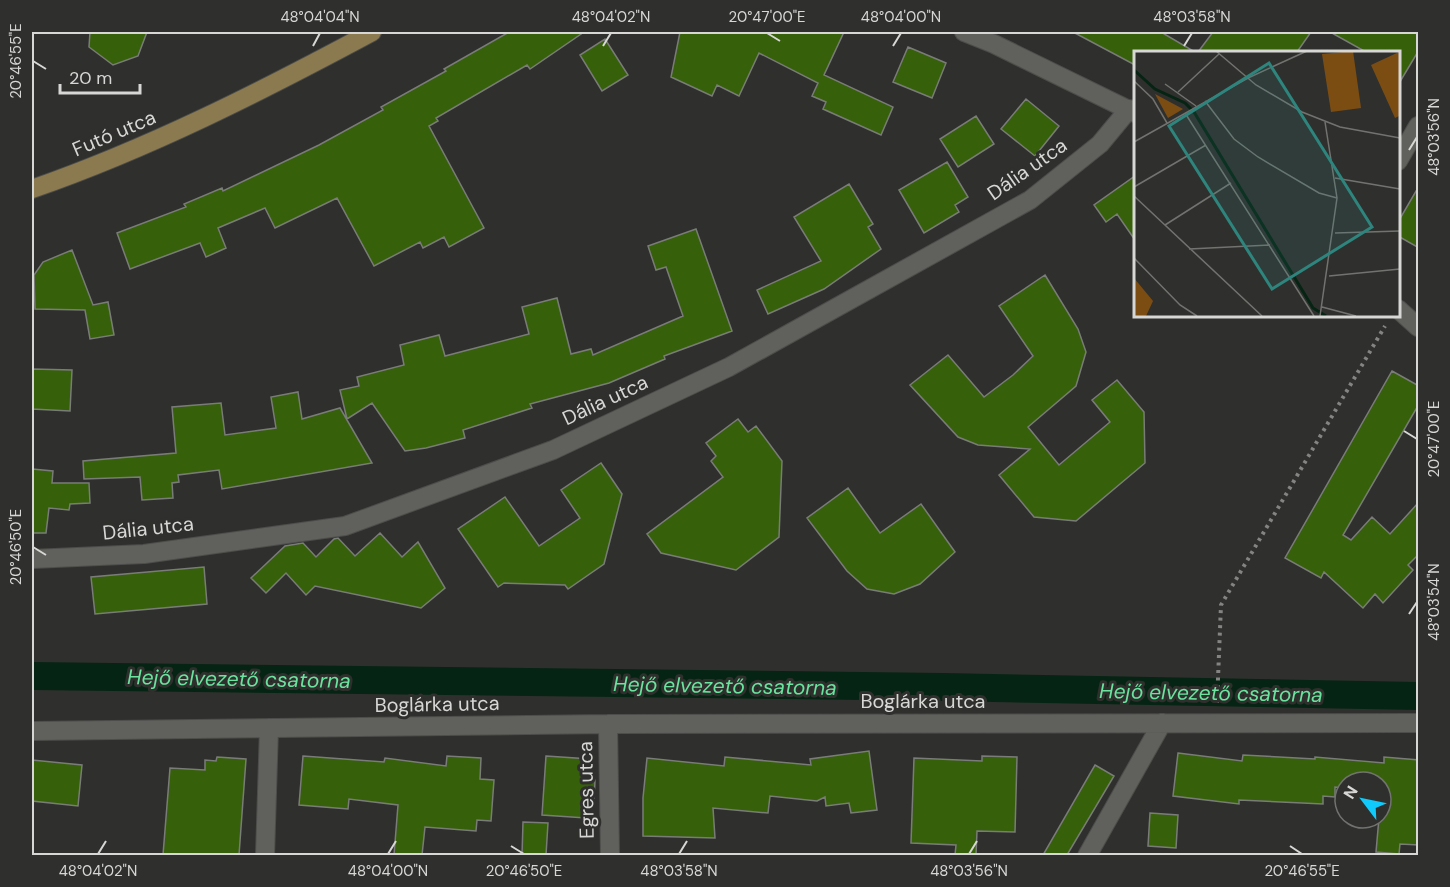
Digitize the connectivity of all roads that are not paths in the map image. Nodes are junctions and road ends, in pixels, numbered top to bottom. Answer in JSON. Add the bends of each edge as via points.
{"nodes":[{"id":1,"x":372,"y":32,"type":"edge"},
{"id":2,"x":964,"y":32,"type":"edge"},
{"id":3,"x":1000,"y":38,"type":"edge"},
{"id":4,"x":1132,"y":111,"type":"edge"},
{"id":5,"x":1419,"y":126,"type":"edge"},
{"id":6,"x":1399,"y":160,"type":"edge"},
{"id":7,"x":32,"y":189,"type":"edge"},
{"id":8,"x":1399,"y":310,"type":"edge"},
{"id":9,"x":1419,"y":327,"type":"edge"},
{"id":10,"x":32,"y":559,"type":"edge"},
{"id":11,"x":1162,"y":723,"type":"junction"},
{"id":12,"x":1419,"y":723,"type":"edge"},
{"id":13,"x":608,"y":724,"type":"junction"},
{"id":14,"x":269,"y":728,"type":"junction"},
{"id":15,"x":32,"y":731,"type":"edge"},
{"id":16,"x":265,"y":855,"type":"edge"},
{"id":17,"x":610,"y":855,"type":"edge"},
{"id":18,"x":1087,"y":855,"type":"edge"}],
"edges":[{"from":1,"to":7,"type":"main road","name":"Futó utca","via":[[187,126]]},
{"from":2,"to":3,"type":"street"},
{"from":3,"to":4,"type":"street"},
{"from":4,"to":10,"type":"street","name":"Dália utca","via":[[1100,144],[1030,200],[729,367],[553,450],[345,526],[144,554]]},
{"from":5,"to":6,"type":"street"},
{"from":8,"to":9,"type":"street"},
{"from":11,"to":12,"type":"street","name":"Boglárka utca"},
{"from":11,"to":13,"type":"street","name":"Boglárka utca"},
{"from":11,"to":18,"type":"street"},
{"from":13,"to":14,"type":"street","name":"Boglárka utca"},
{"from":13,"to":17,"type":"street","name":"Egres utca"},
{"from":14,"to":15,"type":"street","name":"Boglárka utca"},
{"from":14,"to":16,"type":"street"}]}
